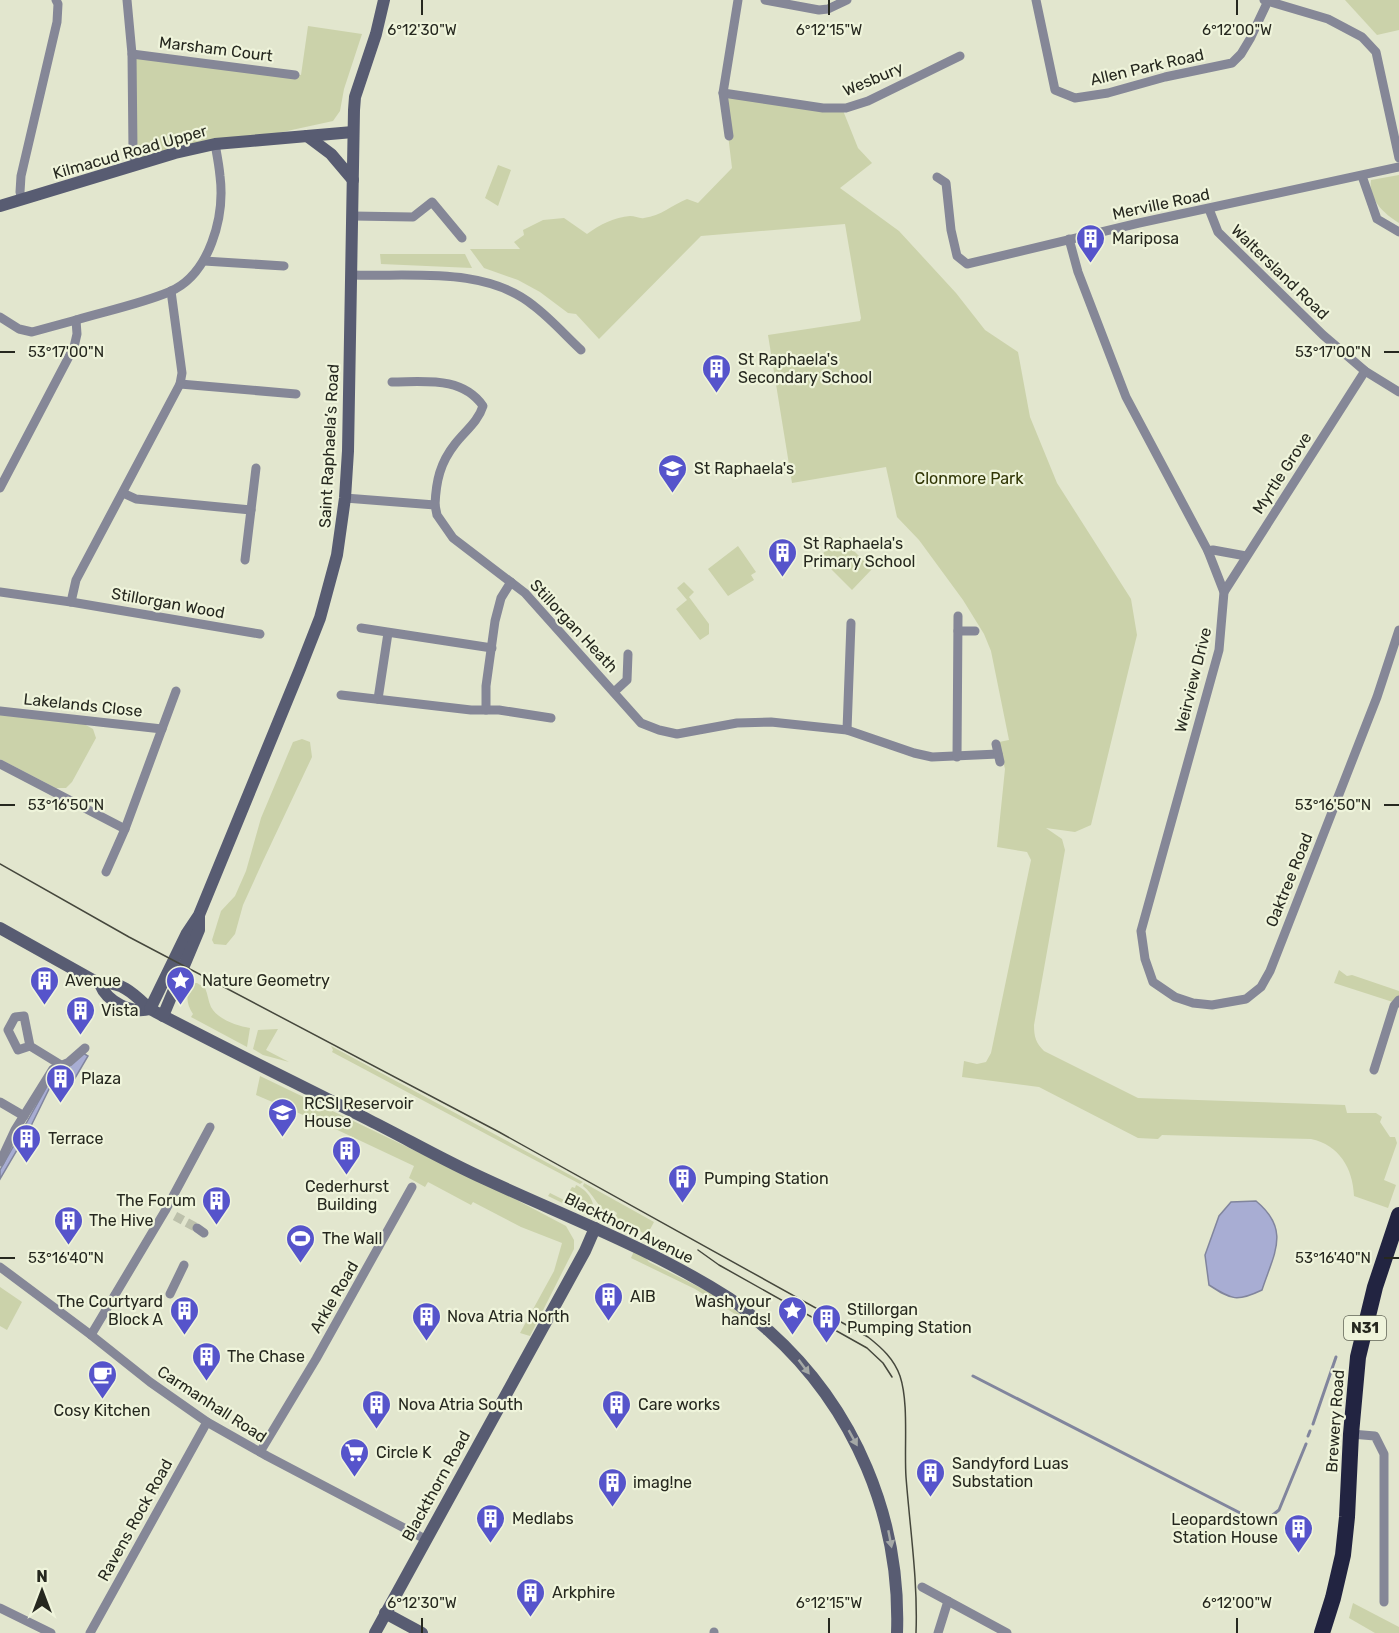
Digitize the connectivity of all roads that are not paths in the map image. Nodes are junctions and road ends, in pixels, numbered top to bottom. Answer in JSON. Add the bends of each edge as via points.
{"nodes":[{"id":1,"x":56,"y":0,"type":"edge"},
{"id":2,"x":128,"y":0,"type":"edge"},
{"id":3,"x":384,"y":0,"type":"edge"},
{"id":4,"x":738,"y":0,"type":"edge"},
{"id":5,"x":765,"y":0,"type":"edge"},
{"id":6,"x":847,"y":0,"type":"edge"},
{"id":7,"x":1036,"y":0,"type":"edge"},
{"id":8,"x":1266,"y":1,"type":"edge"},
{"id":9,"x":132,"y":54,"type":"junction"},
{"id":10,"x":960,"y":56,"type":"dead end"},
{"id":11,"x":296,"y":75,"type":"dead end"},
{"id":12,"x":723,"y":93,"type":"junction"},
{"id":13,"x":353,"y":132,"type":"junction"},
{"id":14,"x":307,"y":136,"type":"junction"},
{"id":15,"x":729,"y":136,"type":"dead end"},
{"id":16,"x":215,"y":144,"type":"junction"},
{"id":17,"x":1399,"y":158,"type":"edge"},
{"id":18,"x":136,"y":165,"type":"junction"},
{"id":19,"x":1399,"y":167,"type":"edge"},
{"id":20,"x":1362,"y":176,"type":"junction"},
{"id":21,"x":936,"y":177,"type":"dead end"},
{"id":22,"x":353,"y":180,"type":"junction"},
{"id":23,"x":22,"y":200,"type":"junction"},
{"id":24,"x":0,"y":206,"type":"edge"},
{"id":25,"x":1209,"y":209,"type":"junction"},
{"id":26,"x":353,"y":216,"type":"junction"},
{"id":27,"x":1399,"y":231,"type":"edge"},
{"id":28,"x":462,"y":238,"type":"dead end"},
{"id":29,"x":1069,"y":240,"type":"junction"},
{"id":30,"x":204,"y":261,"type":"junction"},
{"id":31,"x":284,"y":266,"type":"dead end"},
{"id":32,"x":352,"y":275,"type":"junction"},
{"id":33,"x":171,"y":291,"type":"junction"},
{"id":34,"x":0,"y":316,"type":"edge"},
{"id":35,"x":76,"y":320,"type":"junction"},
{"id":36,"x":581,"y":350,"type":"dead end"},
{"id":37,"x":1365,"y":371,"type":"junction"},
{"id":38,"x":392,"y":382,"type":"dead end"},
{"id":39,"x":180,"y":384,"type":"junction"},
{"id":40,"x":1399,"y":392,"type":"edge"},
{"id":41,"x":296,"y":394,"type":"dead end"},
{"id":42,"x":256,"y":468,"type":"dead end"},
{"id":43,"x":0,"y":488,"type":"edge"},
{"id":44,"x":123,"y":493,"type":"junction"},
{"id":45,"x":345,"y":498,"type":"junction"},
{"id":46,"x":435,"y":505,"type":"junction"},
{"id":47,"x":251,"y":510,"type":"junction"},
{"id":48,"x":1208,"y":551,"type":"junction"},
{"id":49,"x":1246,"y":556,"type":"junction"},
{"id":50,"x":245,"y":560,"type":"dead end"},
{"id":51,"x":512,"y":582,"type":"junction"},
{"id":52,"x":0,"y":592,"type":"edge"},
{"id":53,"x":1224,"y":592,"type":"junction"},
{"id":54,"x":71,"y":602,"type":"junction"},
{"id":55,"x":958,"y":616,"type":"dead end"},
{"id":56,"x":850,"y":623,"type":"dead end"},
{"id":57,"x":362,"y":628,"type":"dead end"},
{"id":58,"x":1399,"y":630,"type":"edge"},
{"id":59,"x":958,"y":631,"type":"junction"},
{"id":60,"x":975,"y":631,"type":"dead end"},
{"id":61,"x":388,"y":633,"type":"junction"},
{"id":62,"x":260,"y":634,"type":"dead end"},
{"id":63,"x":492,"y":648,"type":"junction"},
{"id":64,"x":628,"y":654,"type":"dead end"},
{"id":65,"x":176,"y":691,"type":"dead end"},
{"id":66,"x":614,"y":692,"type":"junction"},
{"id":67,"x":341,"y":695,"type":"dead end"},
{"id":68,"x":378,"y":699,"type":"junction"},
{"id":69,"x":486,"y":710,"type":"junction"},
{"id":70,"x":0,"y":711,"type":"edge"},
{"id":71,"x":551,"y":718,"type":"dead end"},
{"id":72,"x":162,"y":729,"type":"junction"},
{"id":73,"x":847,"y":730,"type":"junction"},
{"id":74,"x":998,"y":754,"type":"dead end"},
{"id":75,"x":957,"y":757,"type":"junction"},
{"id":76,"x":0,"y":764,"type":"edge"},
{"id":77,"x":125,"y":829,"type":"junction"},
{"id":78,"x":106,"y":872,"type":"dead end"},
{"id":79,"x":199,"y":915,"type":"junction"},
{"id":80,"x":0,"y":927,"type":"edge"},
{"id":81,"x":1175,"y":996,"type":"joint"},
{"id":82,"x":1399,"y":1000,"type":"edge"},
{"id":83,"x":150,"y":1009,"type":"junction"},
{"id":84,"x":163,"y":1016,"type":"junction"},
{"id":85,"x":30,"y":1046,"type":"junction"},
{"id":86,"x":85,"y":1048,"type":"dead end"},
{"id":87,"x":61,"y":1065,"type":"junction"},
{"id":88,"x":1374,"y":1070,"type":"dead end"},
{"id":89,"x":0,"y":1102,"type":"edge"},
{"id":90,"x":24,"y":1116,"type":"junction"},
{"id":91,"x":210,"y":1127,"type":"dead end"},
{"id":92,"x":0,"y":1162,"type":"edge"},
{"id":93,"x":412,"y":1186,"type":"dead end"},
{"id":94,"x":165,"y":1211,"type":"junction"},
{"id":95,"x":1399,"y":1215,"type":"edge"},
{"id":96,"x":175,"y":1216,"type":"tunnel mouth"},
{"id":97,"x":595,"y":1228,"type":"junction"},
{"id":98,"x":184,"y":1265,"type":"dead end"},
{"id":99,"x":0,"y":1266,"type":"edge"},
{"id":100,"x":170,"y":1294,"type":"dead end"},
{"id":101,"x":91,"y":1335,"type":"junction"},
{"id":102,"x":207,"y":1422,"type":"junction"},
{"id":103,"x":1351,"y":1434,"type":"junction"},
{"id":104,"x":260,"y":1452,"type":"junction"},
{"id":105,"x":425,"y":1539,"type":"junction"},
{"id":106,"x":922,"y":1587,"type":"dead end"},
{"id":107,"x":948,"y":1601,"type":"junction"},
{"id":108,"x":1384,"y":1602,"type":"dead end"},
{"id":109,"x":0,"y":1608,"type":"edge"},
{"id":110,"x":385,"y":1613,"type":"junction"},
{"id":111,"x":51,"y":1633,"type":"edge"},
{"id":112,"x":90,"y":1633,"type":"edge"},
{"id":113,"x":375,"y":1633,"type":"edge"},
{"id":114,"x":422,"y":1633,"type":"edge"},
{"id":115,"x":897,"y":1633,"type":"edge"},
{"id":116,"x":938,"y":1633,"type":"edge"},
{"id":117,"x":1007,"y":1633,"type":"edge"},
{"id":118,"x":1322,"y":1633,"type":"edge"}],
"edges":[{"from":1,"to":23,"type":"street","via":[[57,22],[21,176]]},
{"from":2,"to":9,"type":"street"},
{"from":3,"to":13,"type":"street","via":[[356,97]]},
{"from":4,"to":12,"type":"street"},
{"from":5,"to":6,"type":"street","via":[[819,10]]},
{"from":7,"to":8,"type":"street","name":"Allen Park Road","via":[[1056,90],[1075,98],[1232,63],[1250,39]]},
{"from":8,"to":17,"type":"street","via":[[1328,19],[1362,37],[1376,52]]},
{"from":9,"to":11,"type":"street","name":"Marsham Court"},
{"from":9,"to":18,"type":"street"},
{"from":10,"to":12,"type":"street","name":"Wesbury","via":[[846,108]]},
{"from":12,"to":15,"type":"street"},
{"from":13,"to":14,"type":"street","name":"Kilmacud Road Upper"},
{"from":13,"to":22,"type":"street","name":"Saint Raphaela’s Road"},
{"from":14,"to":16,"type":"street","name":"Kilmacud Road Upper"},
{"from":14,"to":22,"type":"street","via":[[331,154]]},
{"from":16,"to":18,"type":"street","name":"Kilmacud Road Upper"},
{"from":16,"to":30,"type":"street","via":[[221,178],[219,208]]},
{"from":18,"to":23,"type":"street","name":"Kilmacud Road Upper"},
{"from":19,"to":20,"type":"street","name":"Merville Road"},
{"from":20,"to":25,"type":"street","name":"Merville Road"},
{"from":20,"to":27,"type":"street","via":[[1377,219]]},
{"from":21,"to":29,"type":"street","name":"Merville Road","via":[[946,183],[957,256],[966,264]]},
{"from":22,"to":26,"type":"street","name":"Saint Raphaela’s Road"},
{"from":23,"to":24,"type":"street","name":"Kilmacud Road Upper"},
{"from":25,"to":29,"type":"street","name":"Merville Road"},
{"from":25,"to":37,"type":"street","name":"Waltersland Road","via":[[1218,232]]},
{"from":26,"to":28,"type":"street","via":[[413,217],[432,202]]},
{"from":26,"to":32,"type":"street","name":"Saint Raphaela’s Road"},
{"from":29,"to":48,"type":"street","name":"Weirview Drive","via":[[1126,397]]},
{"from":30,"to":31,"type":"street"},
{"from":30,"to":33,"type":"street"},
{"from":32,"to":36,"type":"street","via":[[488,281],[534,305]]},
{"from":32,"to":45,"type":"street","name":"Saint Raphaela’s Road"},
{"from":33,"to":35,"type":"street"},
{"from":33,"to":39,"type":"street","via":[[182,373]]},
{"from":34,"to":35,"type":"street","via":[[19,329],[32,332]]},
{"from":35,"to":43,"type":"street","via":[[74,347]]},
{"from":37,"to":40,"type":"street","name":"Waltersland Road"},
{"from":37,"to":49,"type":"street","name":"Myrtle Grove"},
{"from":38,"to":46,"type":"street","via":[[448,384],[466,389],[483,406],[480,416],[442,463]]},
{"from":39,"to":41,"type":"street"},
{"from":39,"to":44,"type":"street"},
{"from":42,"to":47,"type":"street"},
{"from":44,"to":47,"type":"street","via":[[136,499]]},
{"from":44,"to":54,"type":"street","via":[[76,580]]},
{"from":45,"to":46,"type":"street"},
{"from":45,"to":79,"type":"street","name":"Saint Raphaela’s Road","via":[[337,555],[320,618]]},
{"from":46,"to":51,"type":"street","name":"Stillorgan Heath","via":[[437,515],[453,538]]},
{"from":47,"to":50,"type":"street"},
{"from":48,"to":49,"type":"street"},
{"from":48,"to":53,"type":"street","name":"Weirview Drive"},
{"from":49,"to":53,"type":"street","name":"Myrtle Grove"},
{"from":51,"to":63,"type":"street","name":"Stillorgan Heath","via":[[501,598]]},
{"from":51,"to":66,"type":"street","name":"Stillorgan Heath"},
{"from":52,"to":54,"type":"street","name":"Stillorgan Wood"},
{"from":53,"to":81,"type":"street","name":"Weirview Drive","via":[[1220,650],[1141,931],[1153,981]]},
{"from":54,"to":62,"type":"street","name":"Stillorgan Wood"},
{"from":55,"to":59,"type":"street"},
{"from":56,"to":73,"type":"street"},
{"from":57,"to":61,"type":"street"},
{"from":58,"to":81,"type":"street","name":"Oaktree Road","via":[[1377,697],[1261,987],[1246,999],[1212,1005]]},
{"from":59,"to":60,"type":"street"},
{"from":59,"to":75,"type":"street"},
{"from":61,"to":63,"type":"street"},
{"from":61,"to":68,"type":"street"},
{"from":63,"to":69,"type":"street","name":"Stillorgan Heath"},
{"from":64,"to":66,"type":"street","name":"Stillorgan Heath","via":[[627,680]]},
{"from":65,"to":72,"type":"street","name":"Lakelands Close"},
{"from":66,"to":73,"type":"street","name":"Stillorgan Heath","via":[[641,723],[677,734],[737,723],[771,722]]},
{"from":67,"to":68,"type":"street"},
{"from":68,"to":69,"type":"street"},
{"from":69,"to":71,"type":"street"},
{"from":70,"to":72,"type":"street","name":"Lakelands Close"},
{"from":72,"to":77,"type":"street","name":"Lakelands Close"},
{"from":73,"to":75,"type":"street","name":"Stillorgan Heath","via":[[914,753]]},
{"from":74,"to":75,"type":"street","name":"Stillorgan Heath"},
{"from":76,"to":77,"type":"street"},
{"from":77,"to":78,"type":"street","name":"Lakelands Close"},
{"from":79,"to":83,"type":"street","name":"Saint Raphaela’s Road"},
{"from":79,"to":84,"type":"street","name":"Saint Raphaela’s Road","via":[[199,930]]},
{"from":80,"to":83,"type":"street","name":"Blackthorn Avenue","via":[[100,984],[111,982],[131,991]]},
{"from":82,"to":88,"type":"street"},
{"from":83,"to":84,"type":"street","name":"Blackthorn Avenue"},
{"from":84,"to":97,"type":"street","name":"Blackthorn Avenue","via":[[483,1179]]},
{"from":85,"to":85,"type":"street","via":[[26,1013],[15,1017],[8,1030],[16,1053]]},
{"from":85,"to":87,"type":"street"},
{"from":86,"to":87,"type":"street"},
{"from":87,"to":90,"type":"street","via":[[53,1069]]},
{"from":89,"to":90,"type":"street"},
{"from":90,"to":92,"type":"street"},
{"from":91,"to":94,"type":"street"},
{"from":93,"to":104,"type":"street","name":"Arkle Road"},
{"from":94,"to":96,"type":"street"},
{"from":94,"to":101,"type":"street"},
{"from":95,"to":103,"type":"highway","name":"Brewery Road","number":"N31","via":[[1375,1287],[1358,1357]]},
{"from":97,"to":105,"type":"street","name":"Blackthorn Road"},
{"from":97,"to":115,"type":"street","name":"Blackthorn Avenue","one_way":true,"via":[[731,1299],[791,1351],[835,1408],[867,1466],[886,1519],[897,1597]]},
{"from":98,"to":100,"type":"street"},
{"from":99,"to":101,"type":"street","name":"Carmanhall Road"},
{"from":101,"to":102,"type":"street","name":"Carmanhall Road"},
{"from":102,"to":104,"type":"street","name":"Carmanhall Road"},
{"from":102,"to":112,"type":"street","name":"Ravens Rock Road"},
{"from":103,"to":108,"type":"street","via":[[1375,1436],[1384,1454]]},
{"from":103,"to":118,"type":"highway","name":"Brewery Road","number":"N31","via":[[1343,1555]]},
{"from":104,"to":105,"type":"street","name":"Carmanhall Road"},
{"from":105,"to":110,"type":"street","name":"Blackthorn Road"},
{"from":106,"to":107,"type":"street"},
{"from":107,"to":116,"type":"street"},
{"from":107,"to":117,"type":"street"},
{"from":109,"to":111,"type":"street"},
{"from":110,"to":113,"type":"street","name":"Blackthorn Road"},
{"from":110,"to":114,"type":"street"}]}
